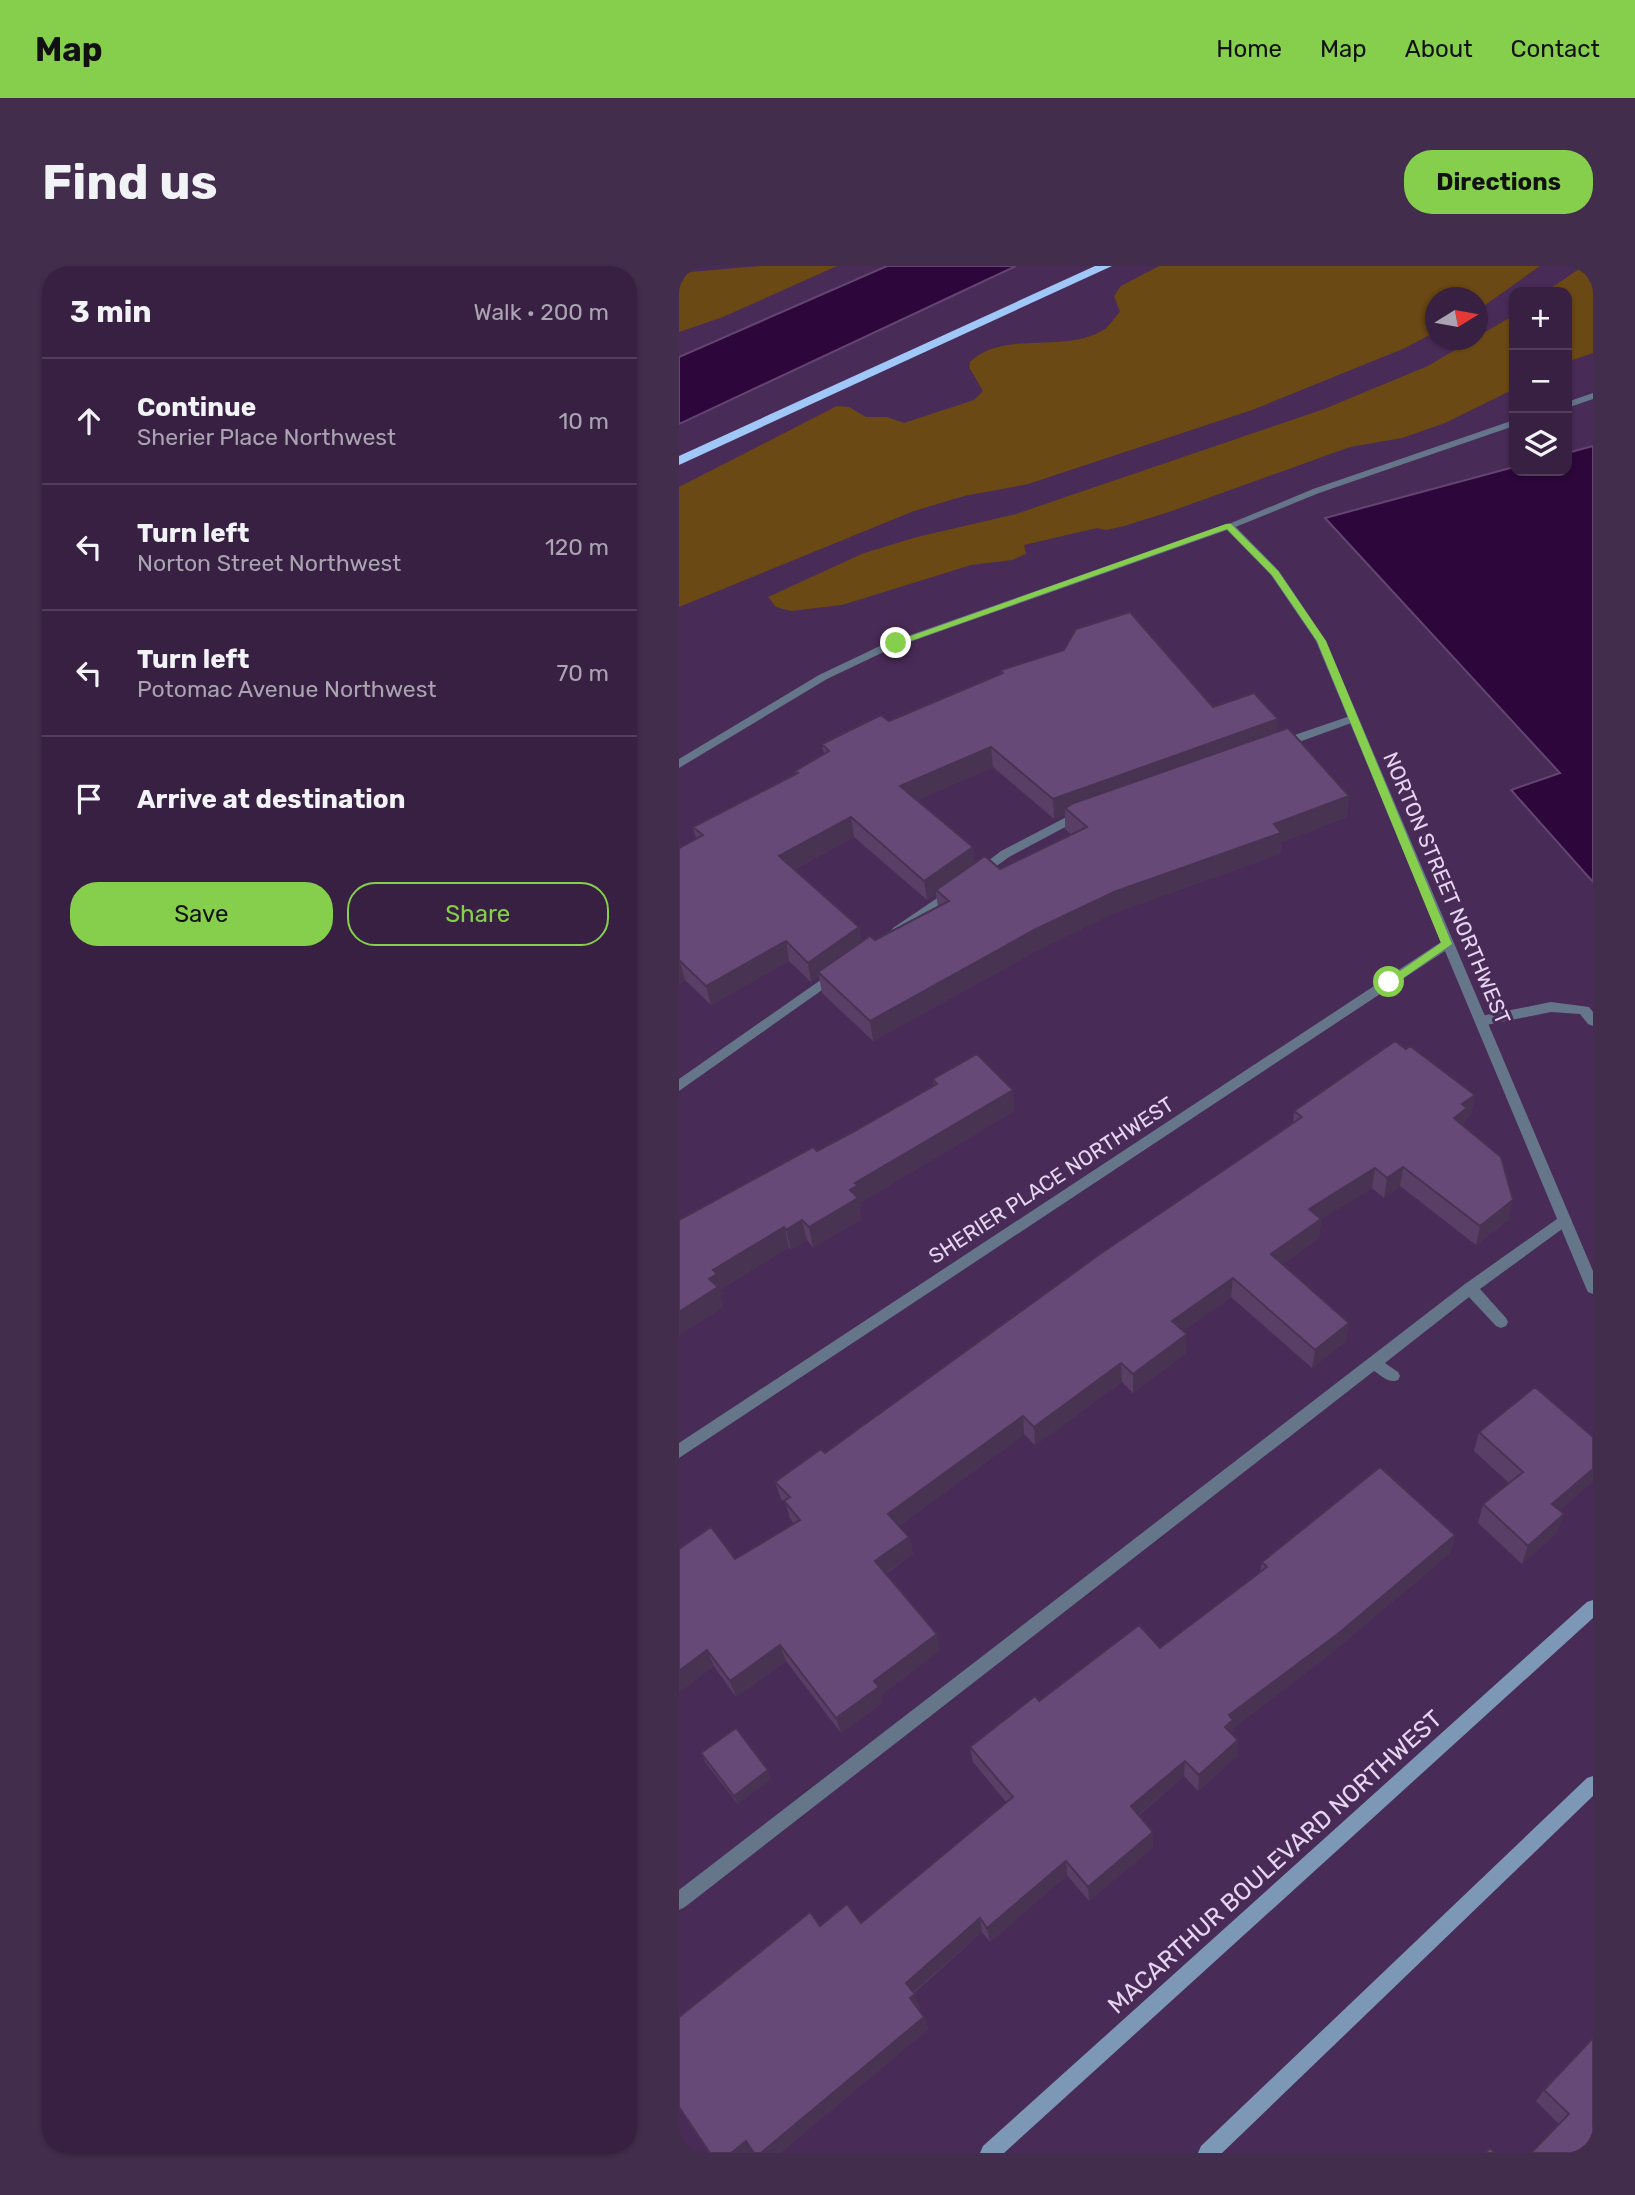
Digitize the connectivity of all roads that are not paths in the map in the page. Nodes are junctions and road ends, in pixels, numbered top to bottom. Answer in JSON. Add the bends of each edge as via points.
{"nodes":[{"id":1,"x":1106,"y":266,"type":"edge"},
{"id":2,"x":1593,"y":396,"type":"edge"},
{"id":3,"x":1572,"y":403,"type":"edge"},
{"id":4,"x":1509,"y":425,"type":"edge"},
{"id":5,"x":679,"y":461,"type":"edge"},
{"id":6,"x":1229,"y":526,"type":"junction"},
{"id":7,"x":1353,"y":719,"type":"junction"},
{"id":8,"x":1263,"y":750,"type":"edge"},
{"id":9,"x":679,"y":764,"type":"edge"},
{"id":10,"x":1096,"y":809,"type":"edge"},
{"id":11,"x":972,"y":878,"type":"edge"},
{"id":12,"x":961,"y":886,"type":"edge"},
{"id":13,"x":884,"y":941,"type":"edge"},
{"id":14,"x":1447,"y":944,"type":"junction"},
{"id":15,"x":851,"y":964,"type":"edge"},
{"id":16,"x":1481,"y":1021,"type":"junction"},
{"id":17,"x":1593,"y":1021,"type":"edge"},
{"id":18,"x":679,"y":1086,"type":"edge"},
{"id":19,"x":1564,"y":1220,"type":"junction"},
{"id":20,"x":1470,"y":1287,"type":"junction"},
{"id":21,"x":1593,"y":1288,"type":"edge"},
{"id":22,"x":1501,"y":1322,"type":"dead end"},
{"id":23,"x":1375,"y":1364,"type":"junction"},
{"id":24,"x":1392,"y":1377,"type":"dead end"},
{"id":25,"x":679,"y":1451,"type":"edge"},
{"id":26,"x":1593,"y":1608,"type":"edge"},
{"id":27,"x":1593,"y":1784,"type":"edge"},
{"id":28,"x":679,"y":1901,"type":"edge"},
{"id":29,"x":990,"y":2153,"type":"edge"},
{"id":30,"x":1207,"y":2153,"type":"edge"}],
"edges":[{"from":1,"to":5,"type":"highway"},
{"from":2,"to":3,"type":"street"},
{"from":4,"to":6,"type":"street"},
{"from":6,"to":7,"type":"street","name":"NORTON STREET NORTHWEST","via":[[1269,565],[1304,612]]},
{"from":6,"to":9,"type":"street","via":[[886,647],[823,677]]},
{"from":7,"to":8,"type":"street"},
{"from":7,"to":14,"type":"street","name":"NORTON STREET NORTHWEST"},
{"from":10,"to":11,"type":"street","via":[[1005,854]]},
{"from":12,"to":13,"type":"street"},
{"from":14,"to":16,"type":"street","name":"NORTON STREET NORTHWEST"},
{"from":14,"to":25,"type":"street","name":"SHERIER PLACE NORTHWEST"},
{"from":15,"to":18,"type":"street"},
{"from":16,"to":17,"type":"street","via":[[1551,1007],[1584,1010]]},
{"from":16,"to":19,"type":"street","name":"NORTON STREET NORTHWEST"},
{"from":19,"to":20,"type":"street"},
{"from":19,"to":21,"type":"street","name":"NORTON STREET NORTHWEST"},
{"from":20,"to":22,"type":"street"},
{"from":20,"to":23,"type":"street"},
{"from":23,"to":24,"type":"street"},
{"from":23,"to":28,"type":"street"},
{"from":26,"to":29,"type":"main road","name":"MACARTHUR BOULEVARD NORTHWEST"},
{"from":27,"to":30,"type":"main road"}]}
